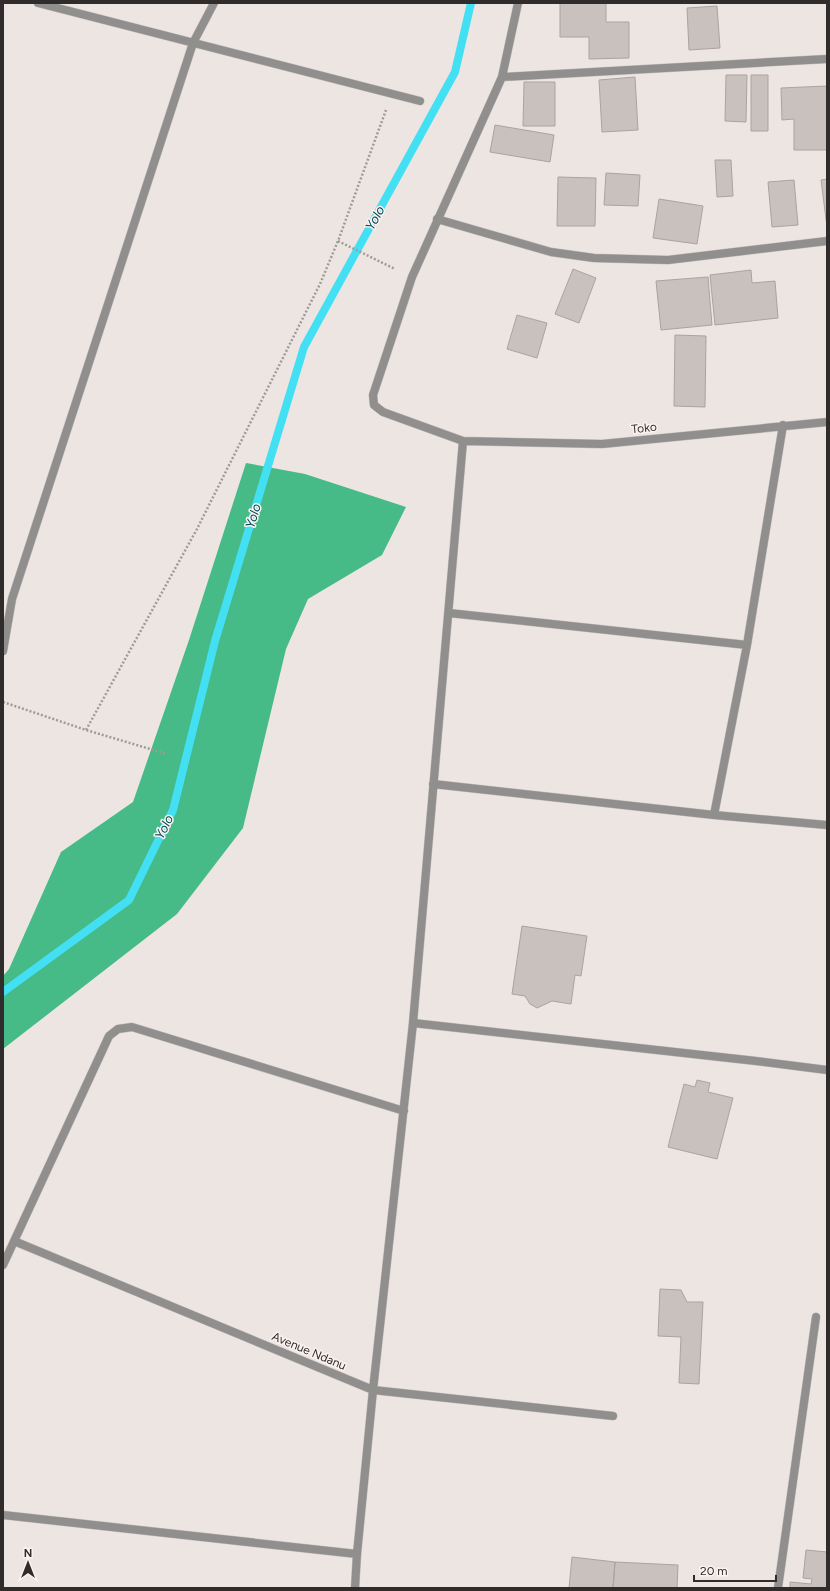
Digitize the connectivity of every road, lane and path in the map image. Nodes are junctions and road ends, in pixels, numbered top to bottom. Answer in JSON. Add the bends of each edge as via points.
{"nodes":[{"id":1,"x":38,"y":3,"type":"edge"},
{"id":2,"x":214,"y":3,"type":"edge"},
{"id":3,"x":518,"y":3,"type":"edge"},
{"id":4,"x":193,"y":43,"type":"junction"},
{"id":5,"x":827,"y":59,"type":"edge"},
{"id":6,"x":502,"y":77,"type":"junction"},
{"id":7,"x":392,"y":94,"type":"junction"},
{"id":8,"x":420,"y":101,"type":"dead end"},
{"id":9,"x":437,"y":219,"type":"junction"},
{"id":10,"x":338,"y":241,"type":"junction"},
{"id":11,"x":827,"y":241,"type":"edge"},
{"id":12,"x":412,"y":277,"type":"junction"},
{"id":13,"x":827,"y":422,"type":"edge"},
{"id":14,"x":783,"y":426,"type":"junction"},
{"id":15,"x":463,"y":441,"type":"junction"},
{"id":16,"x":449,"y":613,"type":"junction"},
{"id":17,"x":747,"y":645,"type":"junction"},
{"id":18,"x":3,"y":651,"type":"edge"},
{"id":19,"x":3,"y":702,"type":"edge"},
{"id":20,"x":86,"y":730,"type":"junction"},
{"id":21,"x":167,"y":754,"type":"dead end"},
{"id":22,"x":433,"y":784,"type":"junction"},
{"id":23,"x":714,"y":814,"type":"junction"},
{"id":24,"x":827,"y":825,"type":"edge"},
{"id":25,"x":413,"y":1023,"type":"junction"},
{"id":26,"x":827,"y":1070,"type":"edge"},
{"id":27,"x":404,"y":1111,"type":"junction"},
{"id":28,"x":14,"y":1241,"type":"junction"},
{"id":29,"x":3,"y":1265,"type":"edge"},
{"id":30,"x":816,"y":1317,"type":"dead end"},
{"id":31,"x":373,"y":1390,"type":"junction"},
{"id":32,"x":613,"y":1416,"type":"dead end"},
{"id":33,"x":3,"y":1515,"type":"edge"},
{"id":34,"x":357,"y":1554,"type":"junction"},
{"id":35,"x":355,"y":1588,"type":"edge"},
{"id":36,"x":778,"y":1588,"type":"edge"}],
"edges":[{"from":1,"to":4,"type":"street"},
{"from":2,"to":4,"type":"street"},
{"from":3,"to":6,"type":"street","name":"Toko"},
{"from":4,"to":7,"type":"street"},
{"from":4,"to":18,"type":"street","via":[[12,599]]},
{"from":5,"to":6,"type":"street"},
{"from":6,"to":9,"type":"street","name":"Toko"},
{"from":7,"to":8,"type":"street"},
{"from":7,"to":10,"type":"path"},
{"from":9,"to":11,"type":"street","via":[[551,252],[594,258],[668,260]]},
{"from":9,"to":12,"type":"street","name":"Toko"},
{"from":10,"to":12,"type":"path"},
{"from":10,"to":20,"type":"path","via":[[320,284],[197,529]]},
{"from":12,"to":15,"type":"street","name":"Toko","via":[[373,395],[374,405],[383,412]]},
{"from":13,"to":14,"type":"street","name":"Toko"},
{"from":14,"to":15,"type":"street","name":"Toko","via":[[602,444]]},
{"from":14,"to":17,"type":"street"},
{"from":15,"to":16,"type":"street"},
{"from":16,"to":17,"type":"street"},
{"from":16,"to":22,"type":"street"},
{"from":17,"to":23,"type":"street"},
{"from":19,"to":20,"type":"path"},
{"from":20,"to":21,"type":"path"},
{"from":22,"to":23,"type":"street"},
{"from":22,"to":25,"type":"street"},
{"from":23,"to":24,"type":"street"},
{"from":25,"to":26,"type":"street"},
{"from":25,"to":27,"type":"street"},
{"from":27,"to":28,"type":"street","via":[[132,1027],[118,1029],[109,1036]]},
{"from":27,"to":31,"type":"street"},
{"from":28,"to":29,"type":"street"},
{"from":28,"to":31,"type":"street","name":"Avenue Ndanu"},
{"from":30,"to":36,"type":"street"},
{"from":31,"to":32,"type":"street","name":"Avenue Ndanu"},
{"from":31,"to":34,"type":"street"},
{"from":33,"to":34,"type":"street"},
{"from":34,"to":35,"type":"street"}]}
